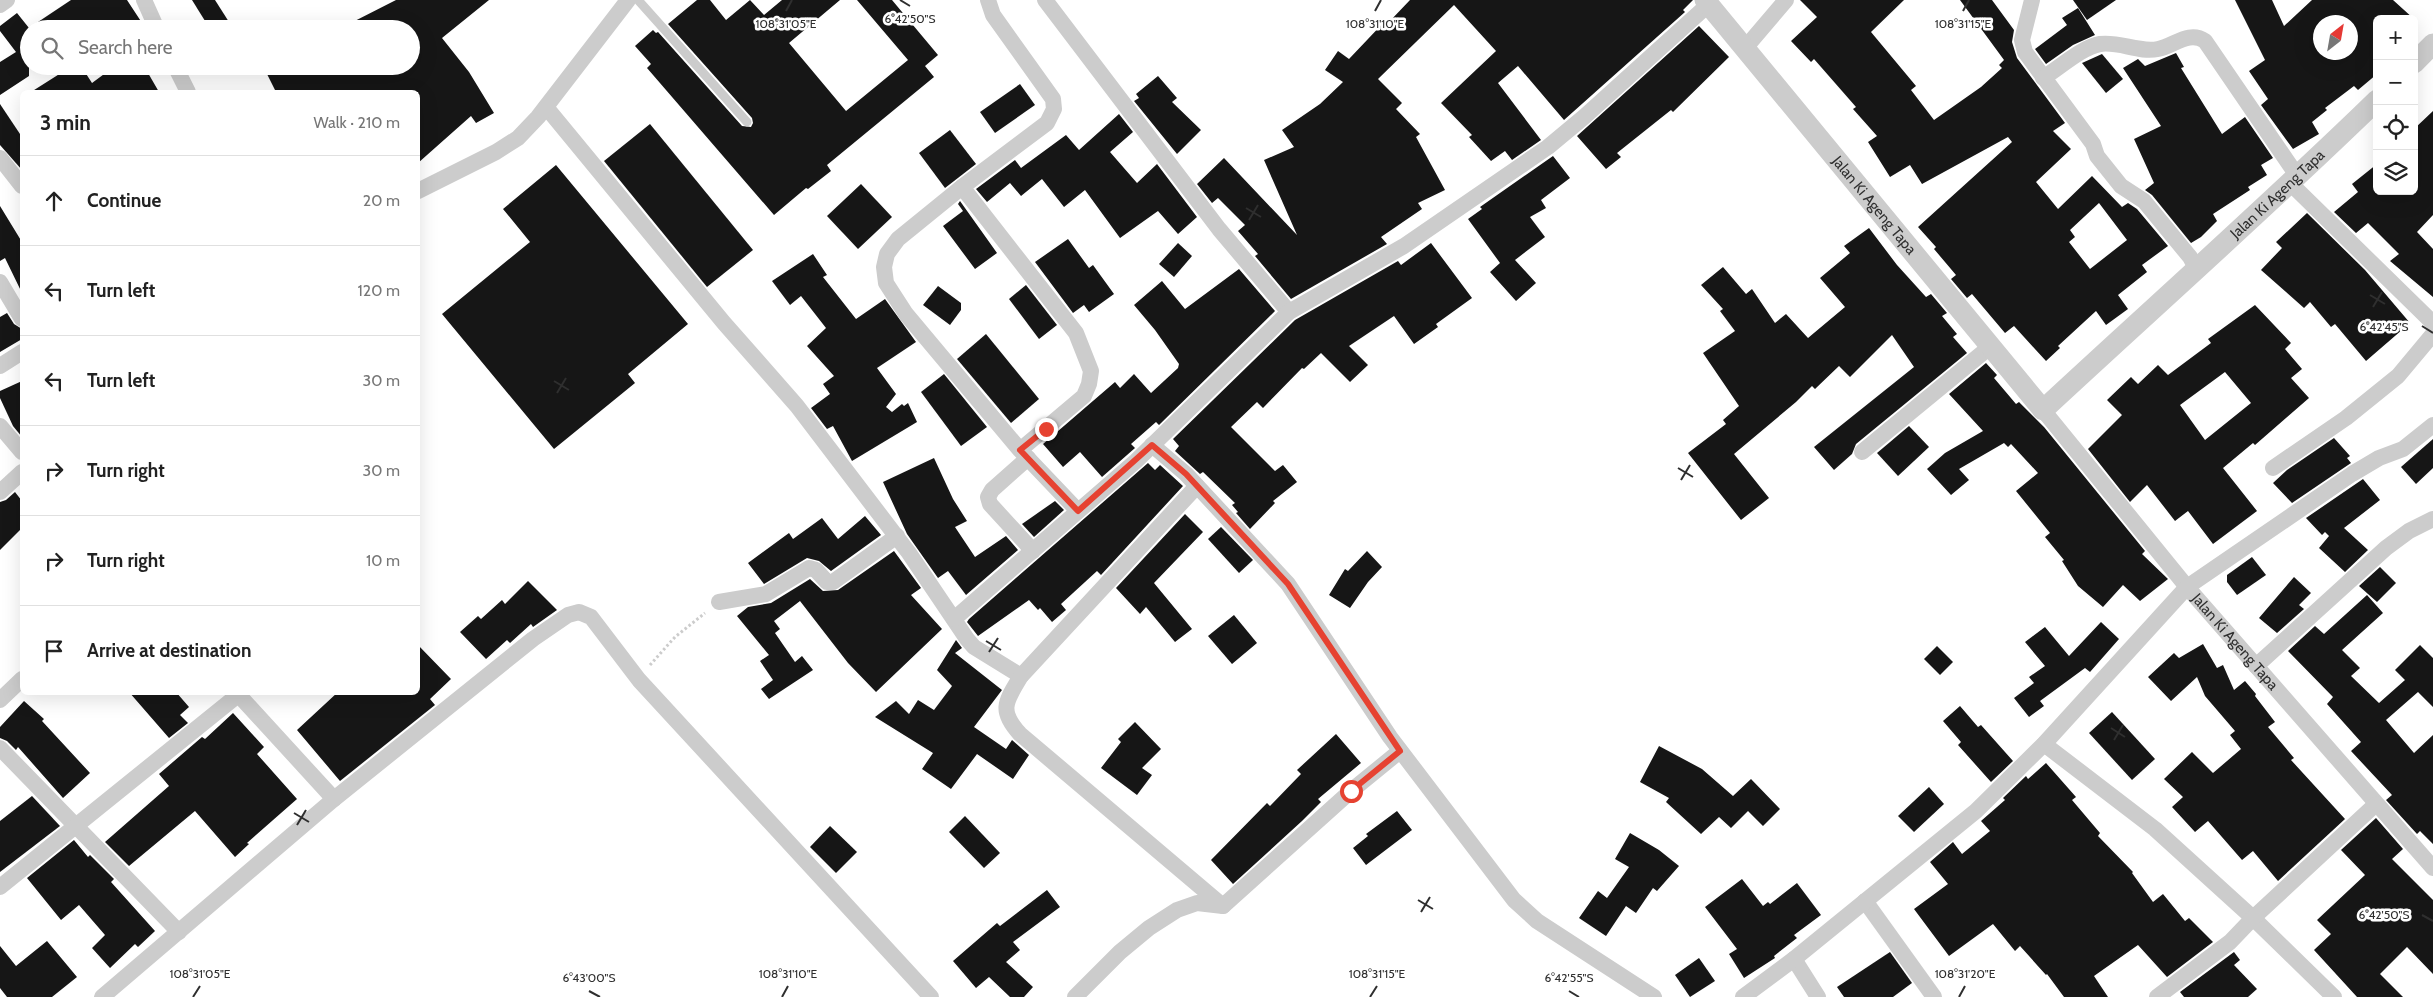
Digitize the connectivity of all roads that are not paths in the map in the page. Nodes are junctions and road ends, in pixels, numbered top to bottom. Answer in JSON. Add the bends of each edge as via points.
{"nodes":[{"id":1,"x":7,"y":0,"type":"edge"},
{"id":2,"x":144,"y":0,"type":"edge"},
{"id":3,"x":628,"y":0,"type":"edge"},
{"id":4,"x":638,"y":0,"type":"edge"},
{"id":5,"x":988,"y":0,"type":"edge"},
{"id":6,"x":1045,"y":0,"type":"edge"},
{"id":7,"x":1786,"y":0,"type":"edge"},
{"id":8,"x":2032,"y":0,"type":"edge"},
{"id":9,"x":1707,"y":2,"type":"edge"},
{"id":10,"x":0,"y":6,"type":"edge"},
{"id":11,"x":153,"y":20,"type":"edge"},
{"id":12,"x":2433,"y":44,"type":"edge"},
{"id":13,"x":1746,"y":47,"type":"junction"},
{"id":14,"x":2417,"y":60,"type":"edge"},
{"id":15,"x":180,"y":75,"type":"edge"},
{"id":16,"x":2043,"y":78,"type":"junction"},
{"id":17,"x":187,"y":90,"type":"edge"},
{"id":18,"x":2373,"y":104,"type":"edge"},
{"id":19,"x":546,"y":107,"type":"junction"},
{"id":20,"x":747,"y":122,"type":"dead end"},
{"id":21,"x":0,"y":158,"type":"edge"},
{"id":22,"x":20,"y":183,"type":"edge"},
{"id":23,"x":2296,"y":185,"type":"junction"},
{"id":24,"x":962,"y":187,"type":"junction"},
{"id":25,"x":420,"y":190,"type":"edge"},
{"id":26,"x":2196,"y":268,"type":"junction"},
{"id":27,"x":0,"y":282,"type":"edge"},
{"id":28,"x":1289,"y":312,"type":"junction"},
{"id":29,"x":20,"y":316,"type":"edge"},
{"id":30,"x":2433,"y":323,"type":"edge"},
{"id":31,"x":2433,"y":334,"type":"edge"},
{"id":32,"x":1991,"y":346,"type":"junction"},
{"id":33,"x":20,"y":353,"type":"edge"},
{"id":34,"x":0,"y":366,"type":"edge"},
{"id":35,"x":2053,"y":421,"type":"junction"},
{"id":36,"x":2433,"y":425,"type":"edge"},
{"id":37,"x":0,"y":426,"type":"edge"},
{"id":38,"x":1152,"y":445,"type":"junction"},
{"id":39,"x":20,"y":450,"type":"edge"},
{"id":40,"x":1862,"y":452,"type":"dead end"},
{"id":41,"x":1024,"y":454,"type":"junction"},
{"id":42,"x":2273,"y":468,"type":"dead end"},
{"id":43,"x":20,"y":474,"type":"edge"},
{"id":44,"x":1198,"y":486,"type":"junction"},
{"id":45,"x":0,"y":492,"type":"edge"},
{"id":46,"x":1078,"y":511,"type":"junction"},
{"id":47,"x":2433,"y":519,"type":"edge"},
{"id":48,"x":897,"y":536,"type":"junction"},
{"id":49,"x":1033,"y":551,"type":"junction"},
{"id":50,"x":2188,"y":587,"type":"junction"},
{"id":51,"x":719,"y":602,"type":"road end"},
{"id":52,"x":954,"y":619,"type":"junction"},
{"id":53,"x":2256,"y":666,"type":"junction"},
{"id":54,"x":1022,"y":676,"type":"junction"},
{"id":55,"x":20,"y":681,"type":"edge"},
{"id":56,"x":236,"y":695,"type":"edge"},
{"id":57,"x":238,"y":695,"type":"edge"},
{"id":58,"x":0,"y":700,"type":"edge"},
{"id":59,"x":2043,"y":745,"type":"junction"},
{"id":60,"x":0,"y":748,"type":"edge"},
{"id":61,"x":1400,"y":751,"type":"junction"},
{"id":62,"x":334,"y":799,"type":"junction"},
{"id":63,"x":2376,"y":804,"type":"junction"},
{"id":64,"x":75,"y":826,"type":"junction"},
{"id":65,"x":2433,"y":868,"type":"edge"},
{"id":66,"x":0,"y":887,"type":"edge"},
{"id":67,"x":1866,"y":901,"type":"junction"},
{"id":68,"x":1223,"y":906,"type":"junction"},
{"id":69,"x":2248,"y":924,"type":"junction"},
{"id":70,"x":179,"y":932,"type":"junction"},
{"id":71,"x":1794,"y":959,"type":"junction"},
{"id":72,"x":102,"y":997,"type":"edge"},
{"id":73,"x":931,"y":997,"type":"edge"},
{"id":74,"x":1075,"y":997,"type":"edge"},
{"id":75,"x":1654,"y":997,"type":"edge"},
{"id":76,"x":1743,"y":997,"type":"edge"},
{"id":77,"x":1818,"y":997,"type":"edge"},
{"id":78,"x":1934,"y":997,"type":"edge"},
{"id":79,"x":2157,"y":997,"type":"edge"},
{"id":80,"x":2334,"y":997,"type":"edge"}],
"edges":[{"from":1,"to":10,"type":"street"},
{"from":2,"to":11,"type":"street"},
{"from":3,"to":19,"type":"street"},
{"from":4,"to":20,"type":"lane"},
{"from":5,"to":24,"type":"street","via":[[993,14],[1053,99],[1054,109],[1047,123]]},
{"from":6,"to":28,"type":"street","via":[[1219,229]]},
{"from":7,"to":13,"type":"street"},
{"from":8,"to":16,"type":"street","via":[[2022,46]]},
{"from":9,"to":13,"type":"street","name":"Jalan Ki Ageng Tapa"},
{"from":9,"to":28,"type":"street","via":[[1548,147],[1404,246]]},
{"from":12,"to":14,"type":"street"},
{"from":13,"to":32,"type":"street","name":"Jalan Ki Ageng Tapa"},
{"from":15,"to":17,"type":"street"},
{"from":16,"to":23,"type":"street","via":[[2084,50],[2099,44],[2157,49],[2198,36]]},
{"from":16,"to":26,"type":"street","via":[[2121,186],[2144,201]]},
{"from":18,"to":23,"type":"street","name":"Jalan Ki Ageng Tapa"},
{"from":19,"to":25,"type":"street","via":[[518,138]]},
{"from":19,"to":48,"type":"street","via":[[724,323],[797,406]]},
{"from":21,"to":22,"type":"street"},
{"from":23,"to":26,"type":"street","name":"Jalan Ki Ageng Tapa"},
{"from":23,"to":30,"type":"street","via":[[2316,211]]},
{"from":24,"to":41,"type":"street","via":[[1076,333],[1091,372],[1084,396]]},
{"from":24,"to":41,"type":"street","via":[[898,239],[887,254],[884,267],[886,283],[906,314]]},
{"from":26,"to":35,"type":"street","name":"Jalan Ki Ageng Tapa"},
{"from":27,"to":29,"type":"street"},
{"from":28,"to":38,"type":"street"},
{"from":31,"to":42,"type":"street","via":[[2398,376],[2346,418]]},
{"from":32,"to":35,"type":"street","name":"Jalan Ki Ageng Tapa"},
{"from":32,"to":40,"type":"street"},
{"from":33,"to":34,"type":"street"},
{"from":35,"to":50,"type":"street","name":"Jalan Ki Ageng Tapa"},
{"from":36,"to":50,"type":"street","via":[[2403,449],[2352,474]]},
{"from":37,"to":39,"type":"street"},
{"from":38,"to":44,"type":"street"},
{"from":38,"to":46,"type":"street"},
{"from":41,"to":46,"type":"street"},
{"from":41,"to":49,"type":"street","via":[[988,497],[990,504]]},
{"from":43,"to":45,"type":"street"},
{"from":44,"to":54,"type":"street"},
{"from":44,"to":61,"type":"street","via":[[1288,584]]},
{"from":46,"to":49,"type":"street"},
{"from":47,"to":53,"type":"street","via":[[2386,548]]},
{"from":48,"to":51,"type":"street","via":[[833,582],[827,582],[809,568],[766,594]]},
{"from":48,"to":52,"type":"street"},
{"from":49,"to":52,"type":"street"},
{"from":50,"to":53,"type":"street","name":"Jalan Ki Ageng Tapa"},
{"from":50,"to":59,"type":"street"},
{"from":52,"to":54,"type":"street","via":[[974,647]]},
{"from":53,"to":63,"type":"street","name":"Jalan Ki Ageng Tapa"},
{"from":54,"to":68,"type":"street","via":[[1006,707],[1008,721]]},
{"from":55,"to":58,"type":"street"},
{"from":56,"to":64,"type":"street"},
{"from":57,"to":62,"type":"street"},
{"from":59,"to":67,"type":"street","via":[[1976,811]]},
{"from":59,"to":69,"type":"street","via":[[2154,829]]},
{"from":60,"to":64,"type":"street"},
{"from":61,"to":68,"type":"street"},
{"from":61,"to":75,"type":"street","via":[[1520,905],[1537,922]]},
{"from":62,"to":70,"type":"street"},
{"from":62,"to":73,"type":"street","via":[[533,640],[568,615],[578,612],[591,617],[639,680]]},
{"from":63,"to":65,"type":"street","name":"Jalan Ki Ageng Tapa"},
{"from":63,"to":69,"type":"street"},
{"from":64,"to":66,"type":"street"},
{"from":64,"to":70,"type":"street"},
{"from":67,"to":71,"type":"street"},
{"from":67,"to":78,"type":"street"},
{"from":68,"to":74,"type":"street","via":[[1197,903],[1178,910],[1120,952]]},
{"from":69,"to":79,"type":"street","via":[[2230,942]]},
{"from":69,"to":80,"type":"street"},
{"from":70,"to":72,"type":"street"},
{"from":71,"to":76,"type":"street"},
{"from":71,"to":77,"type":"street"}]}
